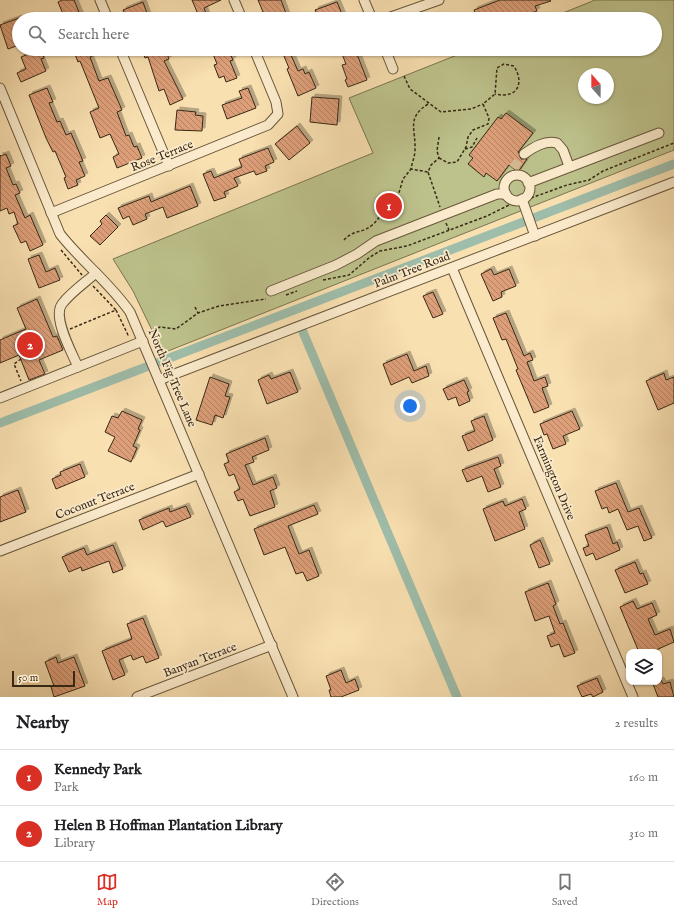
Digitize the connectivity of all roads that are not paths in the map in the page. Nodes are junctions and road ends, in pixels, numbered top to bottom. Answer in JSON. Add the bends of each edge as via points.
{"nodes":[{"id":1,"x":100,"y":0,"type":"edge"},
{"id":2,"x":234,"y":0,"type":"edge"},
{"id":3,"x":364,"y":0,"type":"edge"},
{"id":4,"x":439,"y":0,"type":"edge"},
{"id":5,"x":105,"y":12,"type":"edge"},
{"id":6,"x":239,"y":12,"type":"edge"},
{"id":7,"x":369,"y":12,"type":"edge"},
{"id":8,"x":405,"y":12,"type":"edge"},
{"id":9,"x":123,"y":56,"type":"edge"},
{"id":10,"x":257,"y":56,"type":"edge"},
{"id":11,"x":388,"y":56,"type":"edge"},
{"id":12,"x":393,"y":69,"type":"dead end"},
{"id":13,"x":0,"y":88,"type":"edge"},
{"id":14,"x":659,"y":133,"type":"dead end"},
{"id":15,"x":524,"y":154,"type":"tunnel mouth"},
{"id":16,"x":168,"y":166,"type":"junction"},
{"id":17,"x":569,"y":166,"type":"junction"},
{"id":18,"x":528,"y":182,"type":"junction"},
{"id":19,"x":674,"y":182,"type":"edge"},
{"id":20,"x":506,"y":194,"type":"junction"},
{"id":21,"x":523,"y":201,"type":"junction"},
{"id":22,"x":51,"y":213,"type":"junction"},
{"id":23,"x":534,"y":233,"type":"junction"},
{"id":24,"x":452,"y":268,"type":"junction"},
{"id":25,"x":96,"y":272,"type":"junction"},
{"id":26,"x":271,"y":291,"type":"dead end"},
{"id":27,"x":143,"y":342,"type":"junction"},
{"id":28,"x":78,"y":367,"type":"junction"},
{"id":29,"x":159,"y":380,"type":"junction"},
{"id":30,"x":0,"y":398,"type":"edge"},
{"id":31,"x":199,"y":474,"type":"junction"},
{"id":32,"x":0,"y":551,"type":"edge"},
{"id":33,"x":272,"y":645,"type":"junction"},
{"id":34,"x":137,"y":697,"type":"edge"},
{"id":35,"x":293,"y":697,"type":"edge"},
{"id":36,"x":633,"y":697,"type":"edge"}],
"edges":[{"from":1,"to":5,"type":"street"},
{"from":2,"to":6,"type":"street"},
{"from":3,"to":7,"type":"street"},
{"from":4,"to":8,"type":"street"},
{"from":9,"to":16,"type":"street"},
{"from":10,"to":16,"type":"street","name":"Rose Terrace","via":[[276,102],[278,114],[268,125]]},
{"from":11,"to":12,"type":"street"},
{"from":13,"to":22,"type":"street","name":"North Fig Tree Lane"},
{"from":14,"to":17,"type":"street"},
{"from":15,"to":17,"type":"street","via":[[535,146],[547,142],[557,143],[563,150]]},
{"from":16,"to":22,"type":"street","name":"Rose Terrace"},
{"from":17,"to":18,"type":"street"},
{"from":18,"to":20,"type":"street","via":[[523,176],[512,172],[505,182]]},
{"from":18,"to":21,"type":"street","via":[[528,194]]},
{"from":19,"to":23,"type":"street","name":"Palm Tree Road"},
{"from":20,"to":21,"type":"street","via":[[511,199]]},
{"from":20,"to":26,"type":"street","via":[[497,194],[376,241],[336,265]]},
{"from":21,"to":23,"type":"street"},
{"from":22,"to":25,"type":"street","name":"North Fig Tree Lane","via":[[60,234],[74,253]]},
{"from":23,"to":24,"type":"street","name":"Palm Tree Road"},
{"from":24,"to":29,"type":"street","name":"Palm Tree Road"},
{"from":24,"to":36,"type":"street","name":"Farmington Drive"},
{"from":25,"to":27,"type":"street","name":"North Fig Tree Lane","via":[[130,312]]},
{"from":25,"to":28,"type":"street","via":[[62,304],[59,311],[60,322]]},
{"from":27,"to":28,"type":"street"},
{"from":27,"to":29,"type":"street","name":"North Fig Tree Lane"},
{"from":28,"to":30,"type":"street"},
{"from":29,"to":31,"type":"street","name":"North Fig Tree Lane"},
{"from":31,"to":32,"type":"street","name":"Coconut Terrace"},
{"from":31,"to":33,"type":"street","name":"North Fig Tree Lane"},
{"from":33,"to":34,"type":"street","name":"Banyan Terrace"},
{"from":33,"to":35,"type":"street","name":"North Fig Tree Lane"}]}
